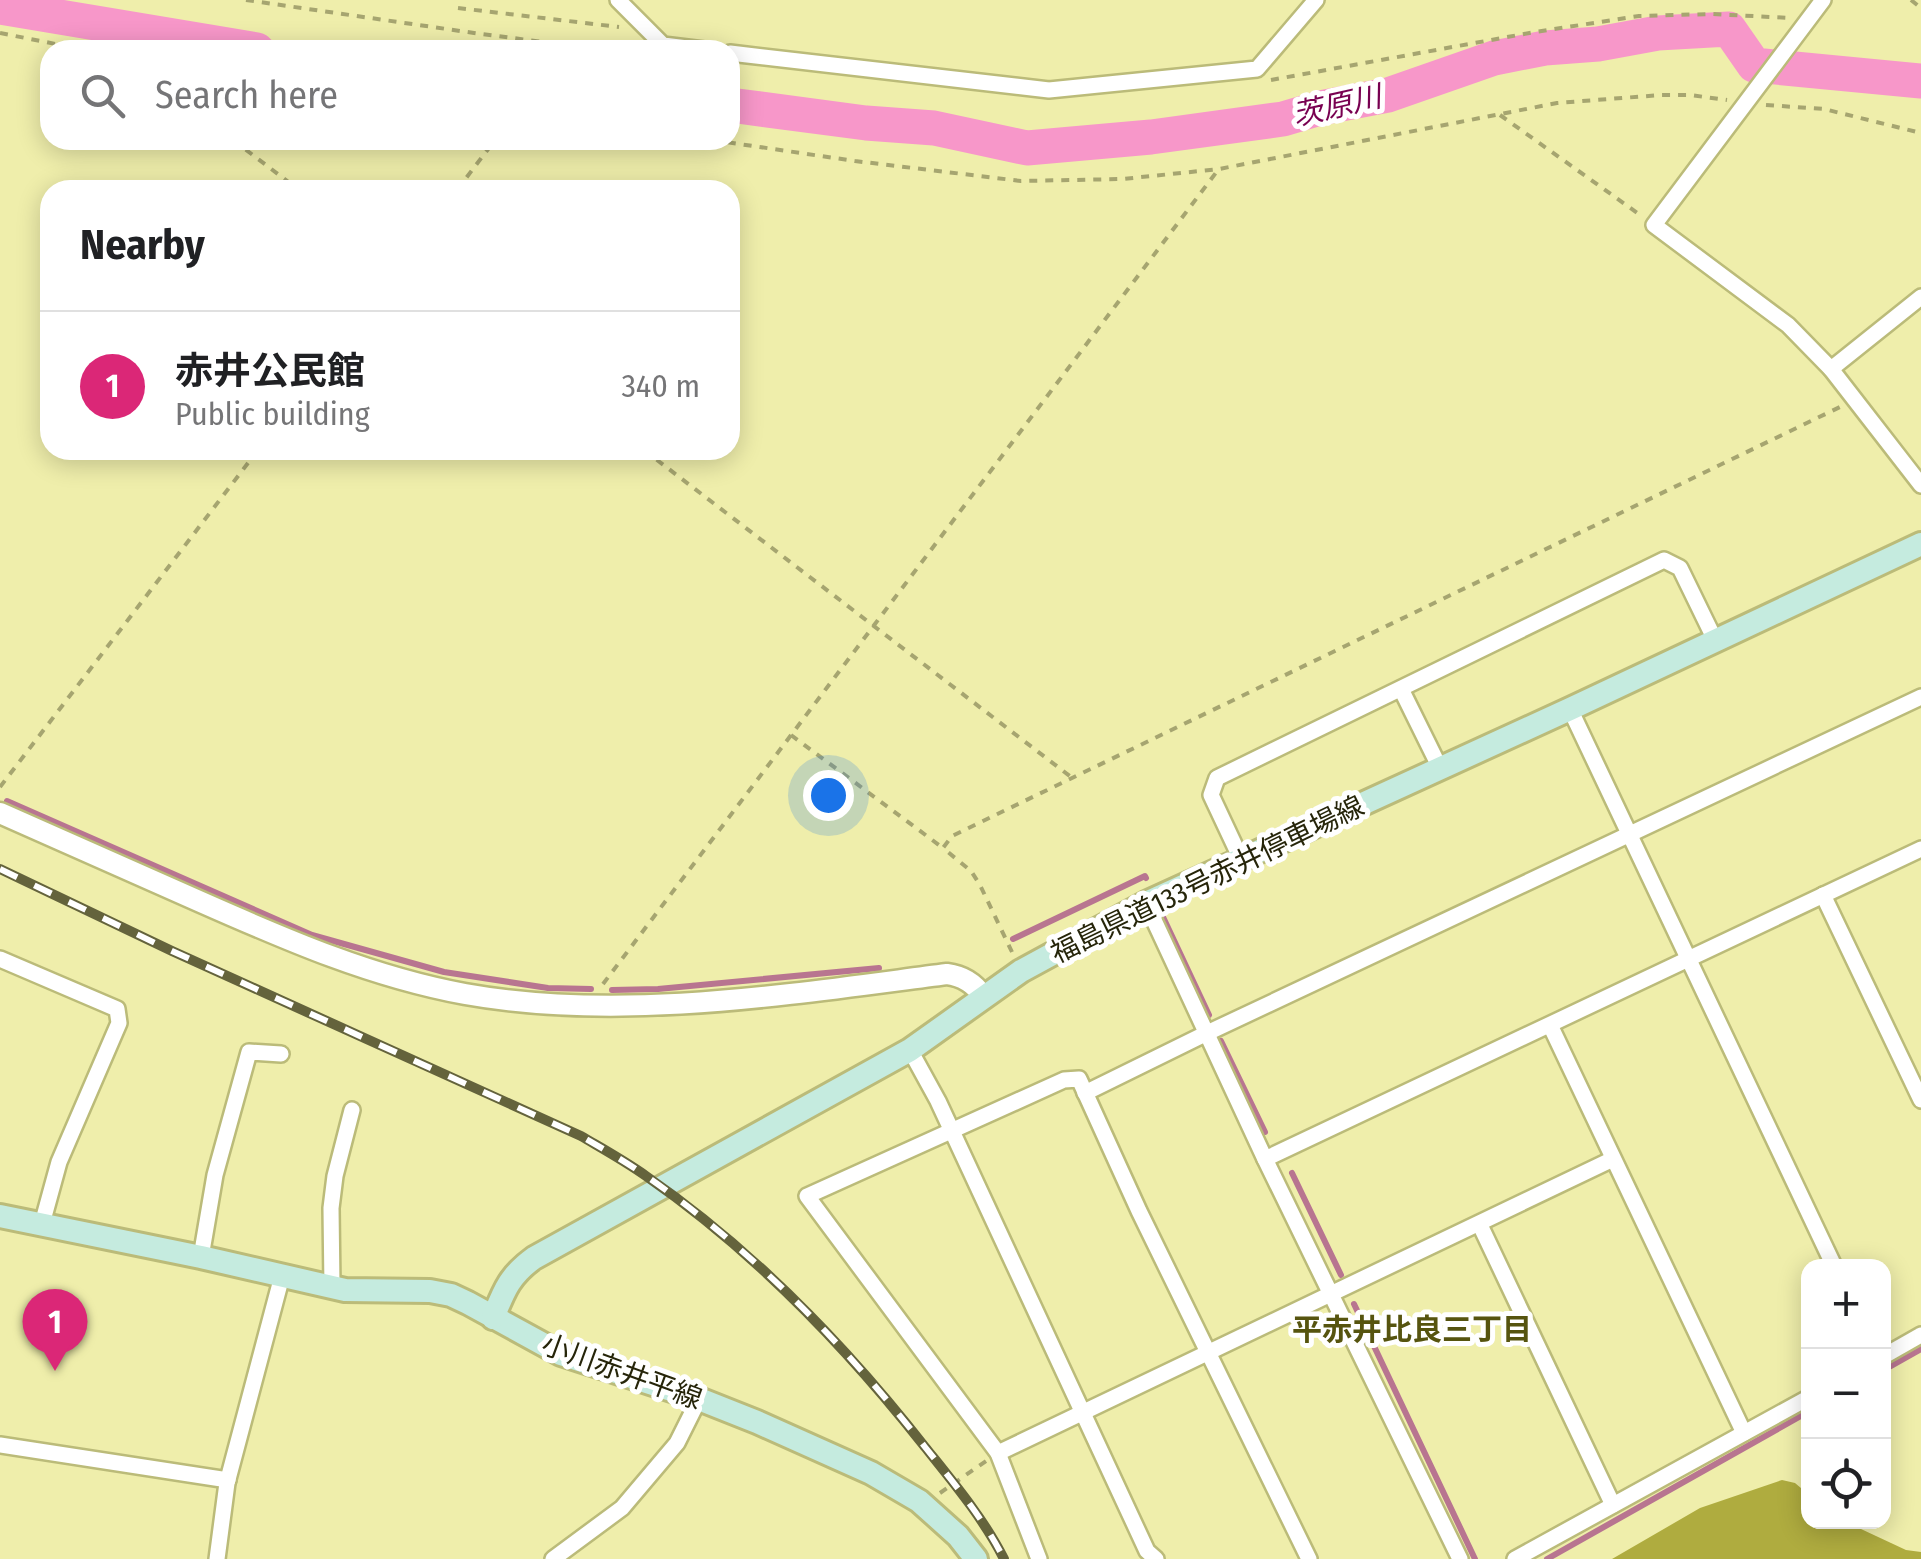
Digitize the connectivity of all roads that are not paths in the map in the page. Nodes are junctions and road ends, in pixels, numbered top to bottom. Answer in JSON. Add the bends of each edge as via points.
{"nodes":[{"id":1,"x":618,"y":0,"type":"edge"},
{"id":2,"x":1316,"y":0,"type":"edge"},
{"id":3,"x":1823,"y":0,"type":"edge"},
{"id":4,"x":658,"y":40,"type":"edge"},
{"id":5,"x":740,"y":54,"type":"edge"},
{"id":6,"x":1921,"y":298,"type":"edge"},
{"id":7,"x":1831,"y":369,"type":"junction"},
{"id":8,"x":1921,"y":485,"type":"edge"},
{"id":9,"x":1921,"y":544,"type":"edge"},
{"id":10,"x":1715,"y":640,"type":"junction"},
{"id":11,"x":1400,"y":689,"type":"junction"},
{"id":12,"x":1921,"y":696,"type":"edge"},
{"id":13,"x":1570,"y":708,"type":"junction"},
{"id":14,"x":1440,"y":768,"type":"junction"},
{"id":15,"x":0,"y":813,"type":"edge"},
{"id":16,"x":1629,"y":835,"type":"junction"},
{"id":17,"x":1921,"y":849,"type":"edge"},
{"id":18,"x":1241,"y":860,"type":"junction"},
{"id":19,"x":1823,"y":896,"type":"junction"},
{"id":20,"x":1146,"y":903,"type":"junction"},
{"id":21,"x":0,"y":959,"type":"edge"},
{"id":22,"x":1687,"y":960,"type":"junction"},
{"id":23,"x":983,"y":996,"type":"junction"},
{"id":24,"x":1550,"y":1025,"type":"junction"},
{"id":25,"x":1206,"y":1034,"type":"junction"},
{"id":26,"x":910,"y":1050,"type":"junction"},
{"id":27,"x":280,"y":1054,"type":"dead end"},
{"id":28,"x":1085,"y":1093,"type":"junction"},
{"id":29,"x":1921,"y":1100,"type":"edge"},
{"id":30,"x":352,"y":1110,"type":"dead end"},
{"id":31,"x":952,"y":1130,"type":"junction"},
{"id":32,"x":1265,"y":1160,"type":"junction"},
{"id":33,"x":1613,"y":1160,"type":"junction"},
{"id":34,"x":0,"y":1216,"type":"edge"},
{"id":35,"x":42,"y":1224,"type":"junction"},
{"id":36,"x":1480,"y":1224,"type":"junction"},
{"id":37,"x":201,"y":1257,"type":"junction"},
{"id":38,"x":1831,"y":1259,"type":"edge"},
{"id":39,"x":282,"y":1276,"type":"junction"},
{"id":40,"x":332,"y":1287,"type":"junction"},
{"id":41,"x":1331,"y":1294,"type":"junction"},
{"id":42,"x":493,"y":1318,"type":"junction"},
{"id":43,"x":1921,"y":1335,"type":"edge"},
{"id":44,"x":1891,"y":1352,"type":"edge"},
{"id":45,"x":1208,"y":1354,"type":"junction"},
{"id":46,"x":699,"y":1399,"type":"junction"},
{"id":47,"x":1801,"y":1402,"type":"edge"},
{"id":48,"x":1084,"y":1414,"type":"junction"},
{"id":49,"x":1744,"y":1433,"type":"junction"},
{"id":50,"x":0,"y":1445,"type":"edge"},
{"id":51,"x":998,"y":1453,"type":"junction"},
{"id":52,"x":228,"y":1480,"type":"junction"},
{"id":53,"x":1613,"y":1505,"type":"junction"},
{"id":54,"x":217,"y":1559,"type":"edge"},
{"id":55,"x":553,"y":1559,"type":"edge"},
{"id":56,"x":976,"y":1559,"type":"edge"},
{"id":57,"x":1039,"y":1559,"type":"edge"},
{"id":58,"x":1156,"y":1559,"type":"edge"},
{"id":59,"x":1309,"y":1559,"type":"edge"},
{"id":60,"x":1460,"y":1559,"type":"edge"},
{"id":61,"x":1515,"y":1559,"type":"edge"}],
"edges":[{"from":1,"to":4,"type":"street"},
{"from":2,"to":5,"type":"street","via":[[1257,69],[1049,90]]},
{"from":3,"to":7,"type":"street","via":[[1654,225],[1788,325]]},
{"from":6,"to":7,"type":"street"},
{"from":7,"to":8,"type":"street"},
{"from":9,"to":10,"type":"main road","name":"福島県道133号赤井停車場線"},
{"from":10,"to":11,"type":"street","via":[[1680,568],[1664,560]]},
{"from":10,"to":13,"type":"main road","name":"福島県道133号赤井停車場線"},
{"from":11,"to":14,"type":"street"},
{"from":11,"to":18,"type":"street","via":[[1218,778],[1211,795]]},
{"from":12,"to":16,"type":"street"},
{"from":13,"to":14,"type":"main road","name":"福島県道133号赤井停車場線"},
{"from":13,"to":16,"type":"street"},
{"from":14,"to":18,"type":"main road","name":"福島県道133号赤井停車場線"},
{"from":15,"to":23,"type":"street","via":[[355,966],[463,994],[588,1004],[718,1000],[947,974]]},
{"from":16,"to":22,"type":"street"},
{"from":16,"to":25,"type":"street"},
{"from":17,"to":19,"type":"street"},
{"from":18,"to":20,"type":"main road","name":"福島県道133号赤井停車場線"},
{"from":19,"to":22,"type":"street"},
{"from":19,"to":29,"type":"street"},
{"from":20,"to":23,"type":"main road","name":"福島県道133号赤井停車場線"},
{"from":20,"to":25,"type":"street"},
{"from":21,"to":35,"type":"street","via":[[117,1009],[119,1023],[59,1162]]},
{"from":22,"to":24,"type":"street"},
{"from":22,"to":38,"type":"street"},
{"from":23,"to":26,"type":"main road","name":"福島県道133号赤井停車場線"},
{"from":24,"to":32,"type":"street"},
{"from":24,"to":33,"type":"street"},
{"from":25,"to":28,"type":"street"},
{"from":25,"to":32,"type":"street"},
{"from":26,"to":31,"type":"street"},
{"from":26,"to":42,"type":"main road","name":"福島県道133号赤井停車場線","via":[[534,1258],[507,1283]]},
{"from":27,"to":37,"type":"street","via":[[249,1052],[215,1175]]},
{"from":28,"to":31,"type":"street","via":[[1079,1080],[1064,1080]]},
{"from":28,"to":45,"type":"street"},
{"from":30,"to":40,"type":"street","via":[[331,1208]]},
{"from":31,"to":48,"type":"street"},
{"from":31,"to":51,"type":"street","via":[[806,1196]]},
{"from":32,"to":41,"type":"street"},
{"from":33,"to":36,"type":"street"},
{"from":33,"to":49,"type":"street"},
{"from":34,"to":35,"type":"main road","name":"小川赤井平線"},
{"from":35,"to":37,"type":"main road","name":"小川赤井平線"},
{"from":36,"to":41,"type":"street"},
{"from":36,"to":53,"type":"street"},
{"from":37,"to":39,"type":"main road","name":"小川赤井平線"},
{"from":39,"to":40,"type":"main road","name":"小川赤井平線"},
{"from":39,"to":52,"type":"street"},
{"from":40,"to":42,"type":"main road","name":"小川赤井平線","via":[[430,1290]]},
{"from":41,"to":45,"type":"street"},
{"from":41,"to":60,"type":"street"},
{"from":42,"to":46,"type":"main road","name":"小川赤井平線","via":[[560,1354]]},
{"from":43,"to":44,"type":"street"},
{"from":45,"to":48,"type":"street"},
{"from":45,"to":59,"type":"street"},
{"from":46,"to":55,"type":"street","via":[[677,1443],[622,1508]]},
{"from":46,"to":56,"type":"main road","name":"小川赤井平線","via":[[904,1491]]},
{"from":47,"to":49,"type":"street"},
{"from":48,"to":51,"type":"street"},
{"from":48,"to":58,"type":"street"},
{"from":49,"to":53,"type":"street"},
{"from":50,"to":52,"type":"street"},
{"from":51,"to":57,"type":"street"},
{"from":52,"to":54,"type":"street"},
{"from":53,"to":61,"type":"street"}]}
